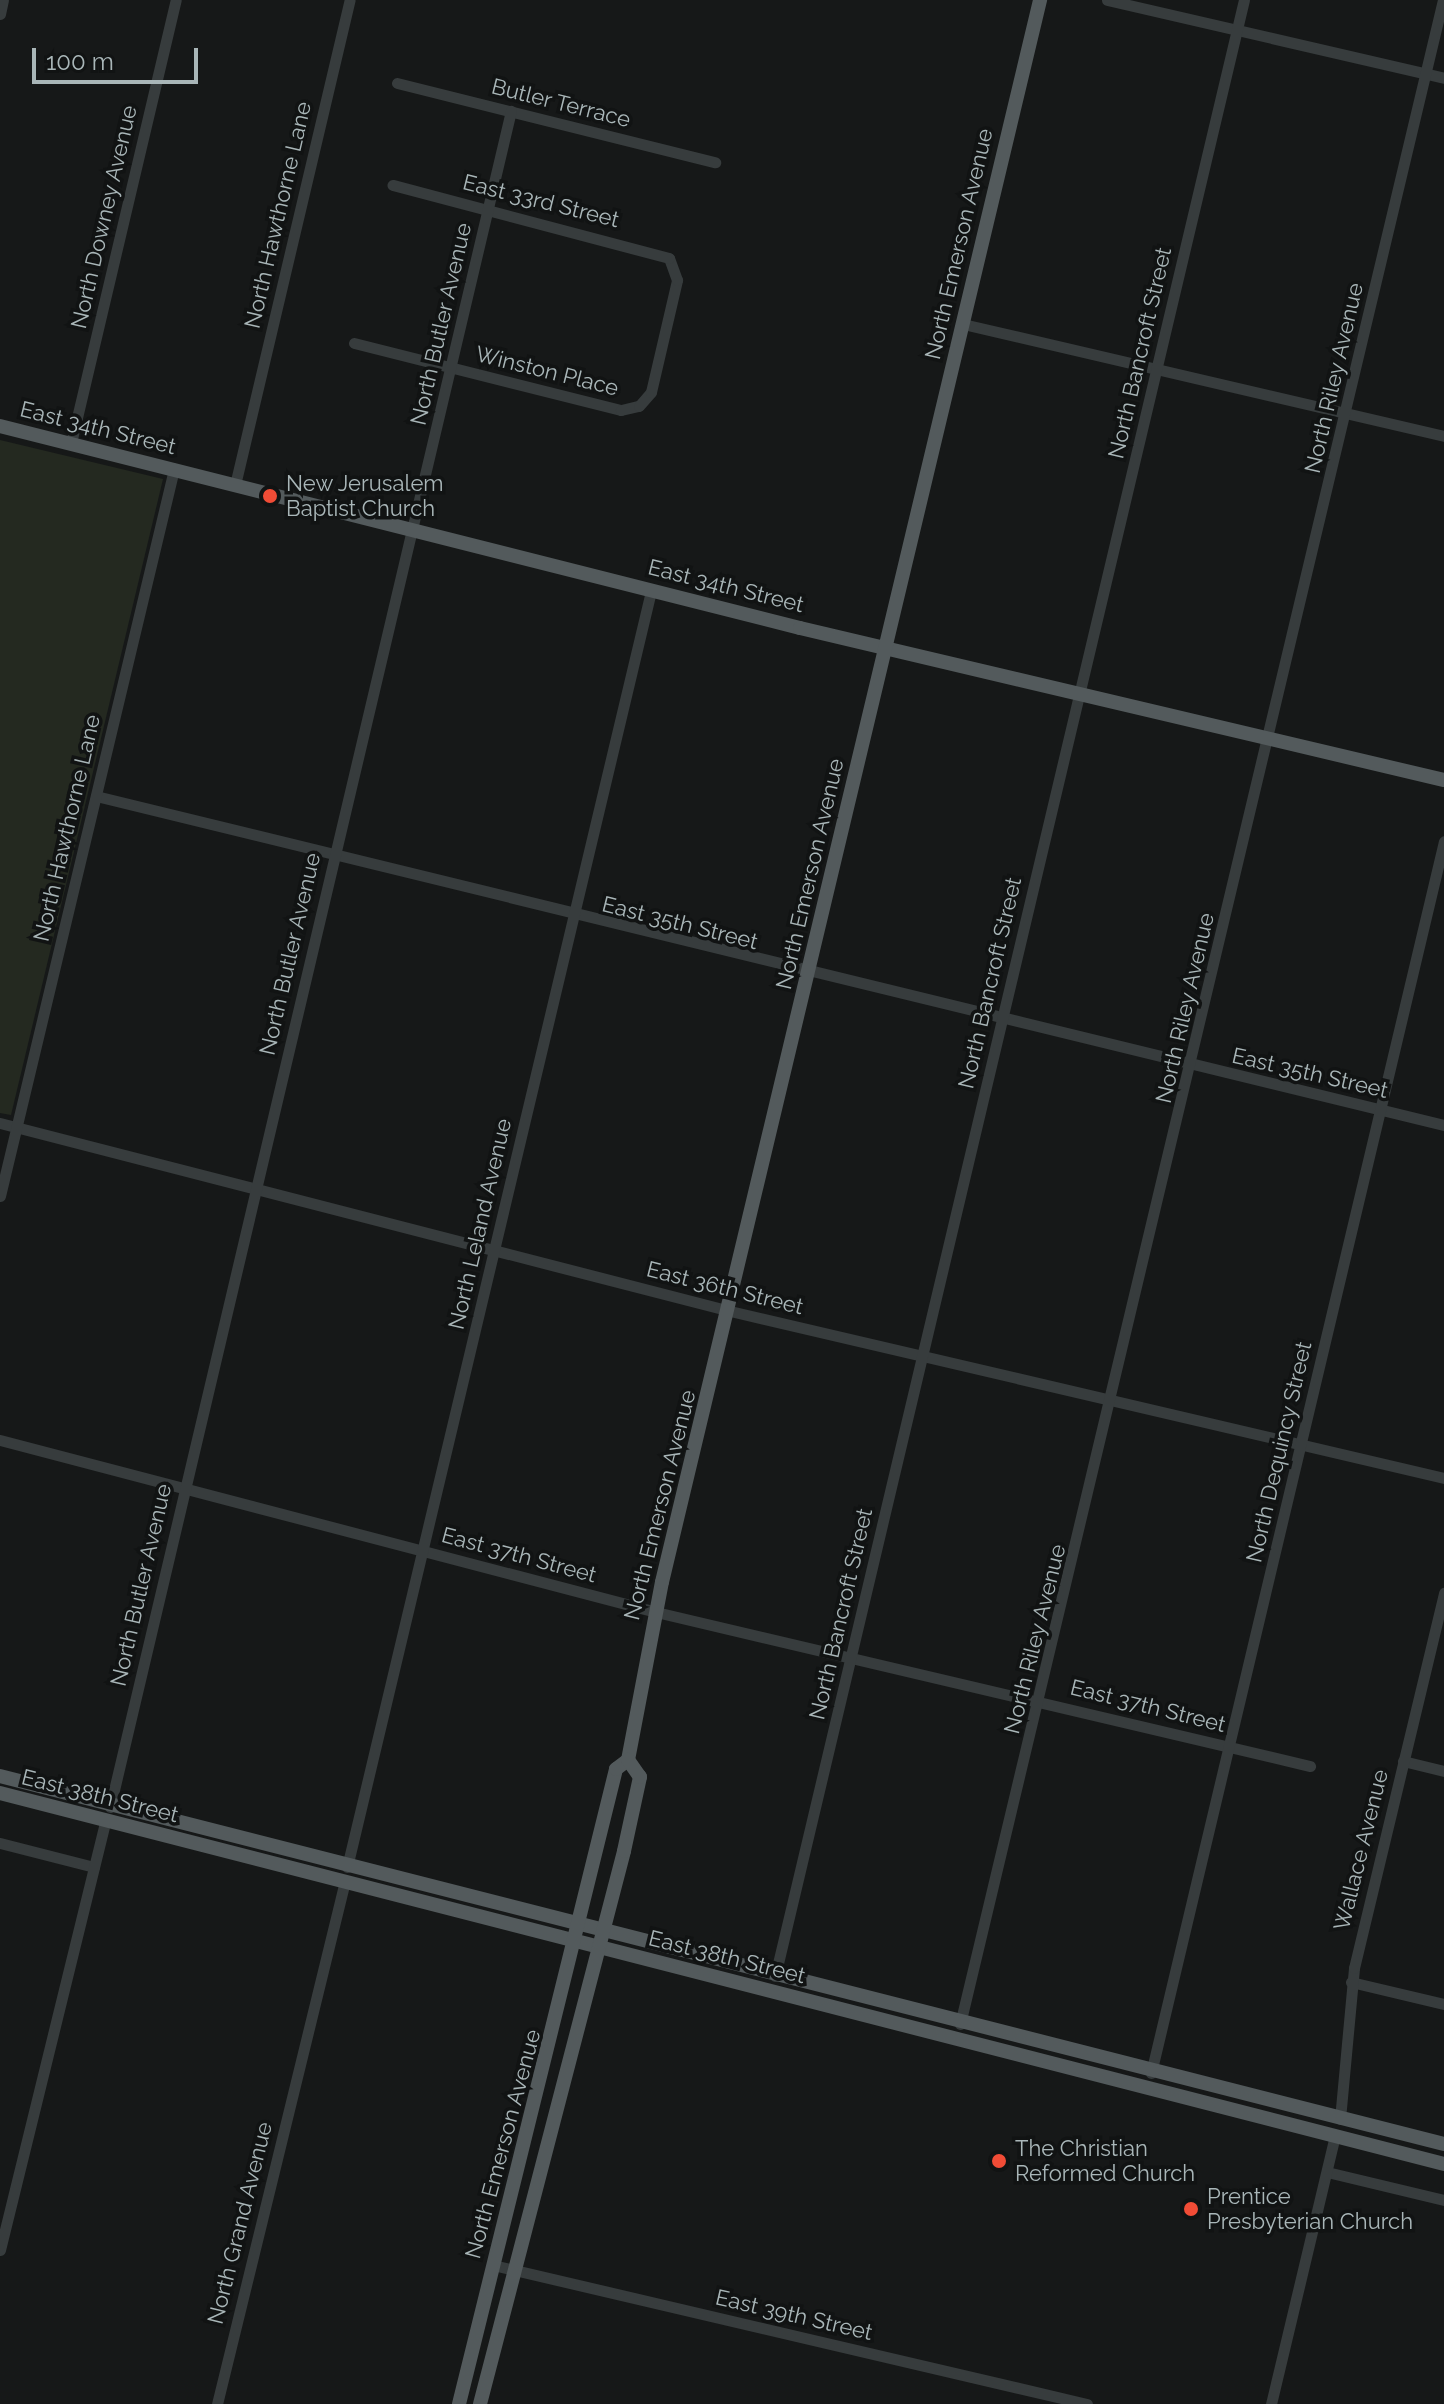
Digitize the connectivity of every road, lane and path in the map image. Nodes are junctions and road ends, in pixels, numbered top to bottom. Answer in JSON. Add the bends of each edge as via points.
{"nodes":[{"id":1,"x":3,"y":0,"type":"edge"},
{"id":2,"x":176,"y":0,"type":"edge"},
{"id":3,"x":350,"y":0,"type":"edge"},
{"id":4,"x":1040,"y":0,"type":"edge"},
{"id":5,"x":1107,"y":0,"type":"edge"},
{"id":6,"x":1244,"y":0,"type":"edge"},
{"id":7,"x":1443,"y":0,"type":"edge"},
{"id":8,"x":0,"y":14,"type":"edge"},
{"id":9,"x":1236,"y":30,"type":"junction"},
{"id":10,"x":1426,"y":74,"type":"junction"},
{"id":11,"x":1444,"y":78,"type":"edge"},
{"id":12,"x":397,"y":83,"type":"dead end"},
{"id":13,"x":511,"y":111,"type":"junction"},
{"id":14,"x":715,"y":162,"type":"dead end"},
{"id":15,"x":392,"y":185,"type":"dead end"},
{"id":16,"x":489,"y":208,"type":"junction"},
{"id":17,"x":963,"y":324,"type":"junction"},
{"id":18,"x":354,"y":343,"type":"dead end"},
{"id":19,"x":452,"y":368,"type":"junction"},
{"id":20,"x":1157,"y":368,"type":"junction"},
{"id":21,"x":637,"y":407,"type":"joint"},
{"id":22,"x":1346,"y":413,"type":"junction"},
{"id":23,"x":0,"y":426,"type":"edge"},
{"id":24,"x":1444,"y":436,"type":"edge"},
{"id":25,"x":71,"y":443,"type":"junction"},
{"id":26,"x":174,"y":469,"type":"junction"},
{"id":27,"x":235,"y":485,"type":"junction"},
{"id":28,"x":413,"y":529,"type":"junction"},
{"id":29,"x":651,"y":591,"type":"junction"},
{"id":30,"x":885,"y":647,"type":"junction"},
{"id":31,"x":1080,"y":694,"type":"junction"},
{"id":32,"x":1269,"y":738,"type":"junction"},
{"id":33,"x":1444,"y":780,"type":"edge"},
{"id":34,"x":96,"y":796,"type":"junction"},
{"id":35,"x":1444,"y":841,"type":"edge"},
{"id":36,"x":334,"y":856,"type":"junction"},
{"id":37,"x":573,"y":917,"type":"junction"},
{"id":38,"x":809,"y":975,"type":"junction"},
{"id":39,"x":1002,"y":1021,"type":"junction"},
{"id":40,"x":1191,"y":1066,"type":"junction"},
{"id":41,"x":1380,"y":1111,"type":"junction"},
{"id":42,"x":0,"y":1123,"type":"edge"},
{"id":43,"x":1444,"y":1125,"type":"edge"},
{"id":44,"x":16,"y":1128,"type":"junction"},
{"id":45,"x":255,"y":1189,"type":"junction"},
{"id":46,"x":0,"y":1196,"type":"edge"},
{"id":47,"x":494,"y":1250,"type":"junction"},
{"id":48,"x":730,"y":1311,"type":"junction"},
{"id":49,"x":923,"y":1356,"type":"junction"},
{"id":50,"x":1112,"y":1401,"type":"junction"},
{"id":51,"x":0,"y":1440,"type":"edge"},
{"id":52,"x":1301,"y":1445,"type":"junction"},
{"id":53,"x":1444,"y":1478,"type":"edge"},
{"id":54,"x":184,"y":1487,"type":"junction"},
{"id":55,"x":423,"y":1551,"type":"junction"},
{"id":56,"x":1444,"y":1593,"type":"edge"},
{"id":57,"x":656,"y":1612,"type":"junction"},
{"id":58,"x":852,"y":1654,"type":"junction"},
{"id":59,"x":1041,"y":1701,"type":"junction"},
{"id":60,"x":1229,"y":1746,"type":"junction"},
{"id":61,"x":628,"y":1760,"type":"junction"},
{"id":62,"x":1403,"y":1761,"type":"junction"},
{"id":63,"x":1310,"y":1766,"type":"dead end"},
{"id":64,"x":1444,"y":1771,"type":"edge"},
{"id":65,"x":0,"y":1776,"type":"edge"},
{"id":66,"x":0,"y":1793,"type":"edge"},
{"id":67,"x":108,"y":1813,"type":"junction"},
{"id":68,"x":0,"y":1843,"type":"edge"},
{"id":69,"x":94,"y":1867,"type":"junction"},
{"id":70,"x":346,"y":1874,"type":"junction"},
{"id":71,"x":605,"y":1932,"type":"junction"},
{"id":72,"x":580,"y":1934,"type":"junction"},
{"id":73,"x":601,"y":1949,"type":"junction"},
{"id":74,"x":775,"y":1976,"type":"junction"},
{"id":75,"x":1351,"y":1982,"type":"junction"},
{"id":76,"x":1444,"y":2004,"type":"edge"},
{"id":77,"x":960,"y":2024,"type":"junction"},
{"id":78,"x":302,"y":2051,"type":"joint"},
{"id":79,"x":1151,"y":2073,"type":"junction"},
{"id":80,"x":1340,"y":2119,"type":"junction"},
{"id":81,"x":1335,"y":2135,"type":"junction"},
{"id":82,"x":1444,"y":2144,"type":"edge"},
{"id":83,"x":1444,"y":2164,"type":"edge"},
{"id":84,"x":1327,"y":2172,"type":"junction"},
{"id":85,"x":1444,"y":2200,"type":"edge"},
{"id":86,"x":0,"y":2250,"type":"edge"},
{"id":87,"x":493,"y":2265,"type":"junction"},
{"id":88,"x":513,"y":2270,"type":"junction"},
{"id":89,"x":217,"y":2404,"type":"edge"},
{"id":90,"x":459,"y":2404,"type":"edge"},
{"id":91,"x":480,"y":2404,"type":"edge"},
{"id":92,"x":1087,"y":2404,"type":"edge"},
{"id":93,"x":1271,"y":2404,"type":"edge"}],
"edges":[{"from":1,"to":8,"type":"street"},
{"from":2,"to":25,"type":"street","name":"North Downey Avenue"},
{"from":3,"to":27,"type":"street","name":"North Hawthorne Lane"},
{"from":4,"to":17,"type":"main road","name":"North Emerson Avenue"},
{"from":5,"to":9,"type":"street"},
{"from":6,"to":9,"type":"street","name":"North Bancroft Street"},
{"from":7,"to":10,"type":"street","name":"North Riley Avenue"},
{"from":9,"to":10,"type":"street"},
{"from":9,"to":20,"type":"street","name":"North Bancroft Street"},
{"from":10,"to":11,"type":"street"},
{"from":10,"to":22,"type":"street","name":"North Riley Avenue"},
{"from":12,"to":13,"type":"street","name":"Butler Terrace"},
{"from":13,"to":14,"type":"street","name":"Butler Terrace"},
{"from":13,"to":16,"type":"street","name":"North Butler Avenue"},
{"from":15,"to":16,"type":"street","name":"East 33rd Street"},
{"from":16,"to":19,"type":"street","name":"North Butler Avenue"},
{"from":16,"to":21,"type":"street","name":"East 33rd Street","via":[[659,252],[674,265],[651,392]]},
{"from":17,"to":20,"type":"street"},
{"from":17,"to":30,"type":"main road","name":"North Emerson Avenue"},
{"from":18,"to":19,"type":"street","name":"Winston Place"},
{"from":19,"to":21,"type":"street","name":"Winston Place","via":[[621,410]]},
{"from":19,"to":28,"type":"street","name":"North Butler Avenue"},
{"from":20,"to":22,"type":"street"},
{"from":20,"to":31,"type":"street","name":"North Bancroft Street"},
{"from":22,"to":24,"type":"street"},
{"from":22,"to":32,"type":"street","name":"North Riley Avenue"},
{"from":23,"to":25,"type":"main road","name":"East 34th Street"},
{"from":25,"to":26,"type":"main road","name":"East 34th Street"},
{"from":26,"to":27,"type":"main road","name":"East 34th Street"},
{"from":26,"to":34,"type":"street","name":"North Hawthorne Lane"},
{"from":27,"to":28,"type":"main road","name":"East 34th Street"},
{"from":28,"to":29,"type":"main road","name":"East 34th Street"},
{"from":28,"to":36,"type":"street","name":"North Butler Avenue"},
{"from":29,"to":30,"type":"main road","name":"East 34th Street"},
{"from":29,"to":37,"type":"street","name":"North Leland Avenue"},
{"from":30,"to":31,"type":"main road","name":"East 34th Street"},
{"from":30,"to":38,"type":"main road","name":"North Emerson Avenue"},
{"from":31,"to":32,"type":"main road","name":"East 34th Street"},
{"from":31,"to":39,"type":"street","name":"North Bancroft Street"},
{"from":32,"to":33,"type":"main road","name":"East 34th Street"},
{"from":32,"to":40,"type":"street","name":"North Riley Avenue"},
{"from":34,"to":36,"type":"street","name":"East 35th Street"},
{"from":34,"to":44,"type":"street","name":"North Hawthorne Lane"},
{"from":35,"to":41,"type":"street","name":"North Dequincy Street"},
{"from":36,"to":37,"type":"street","name":"East 35th Street"},
{"from":36,"to":45,"type":"street","name":"North Butler Avenue"},
{"from":37,"to":38,"type":"street","name":"East 35th Street"},
{"from":37,"to":47,"type":"street","name":"North Leland Avenue"},
{"from":38,"to":39,"type":"street","name":"East 35th Street"},
{"from":38,"to":48,"type":"main road","name":"North Emerson Avenue"},
{"from":39,"to":40,"type":"street","name":"East 35th Street"},
{"from":39,"to":49,"type":"street","name":"North Bancroft Street"},
{"from":40,"to":41,"type":"street","name":"East 35th Street"},
{"from":40,"to":50,"type":"street","name":"North Riley Avenue"},
{"from":41,"to":43,"type":"street","name":"East 35th Street"},
{"from":41,"to":52,"type":"street","name":"North Dequincy Street"},
{"from":42,"to":44,"type":"street","name":"East 36th Street"},
{"from":44,"to":45,"type":"street","name":"East 36th Street"},
{"from":44,"to":46,"type":"street","name":"North Hawthorne Lane"},
{"from":45,"to":47,"type":"street","name":"East 36th Street"},
{"from":45,"to":54,"type":"street","name":"North Butler Avenue"},
{"from":47,"to":48,"type":"street","name":"East 36th Street"},
{"from":47,"to":55,"type":"street","name":"North Leland Avenue"},
{"from":48,"to":49,"type":"street","name":"East 36th Street"},
{"from":48,"to":57,"type":"main road","name":"North Emerson Avenue"},
{"from":49,"to":50,"type":"street","name":"East 36th Street"},
{"from":49,"to":58,"type":"street","name":"North Bancroft Street"},
{"from":50,"to":52,"type":"street","name":"East 36th Street"},
{"from":50,"to":59,"type":"street","name":"North Riley Avenue"},
{"from":51,"to":54,"type":"street","name":"East 37th Street"},
{"from":52,"to":53,"type":"street","name":"East 36th Street"},
{"from":52,"to":60,"type":"street","name":"North Dequincy Street"},
{"from":54,"to":55,"type":"street","name":"East 37th Street"},
{"from":54,"to":67,"type":"street","name":"North Butler Avenue"},
{"from":55,"to":57,"type":"street","name":"East 37th Street"},
{"from":55,"to":70,"type":"street","name":"North Leland Avenue"},
{"from":56,"to":62,"type":"street","name":"Wallace Avenue"},
{"from":57,"to":58,"type":"street","name":"East 37th Street"},
{"from":57,"to":61,"type":"main road","name":"North Emerson Avenue"},
{"from":58,"to":59,"type":"street","name":"East 37th Street"},
{"from":58,"to":74,"type":"street","name":"North Bancroft Street"},
{"from":59,"to":60,"type":"street","name":"East 37th Street"},
{"from":59,"to":77,"type":"street","name":"North Riley Avenue"},
{"from":60,"to":63,"type":"street","name":"East 37th Street"},
{"from":60,"to":79,"type":"street","name":"North Dequincy Street"},
{"from":61,"to":71,"type":"main road","name":"North Emerson Avenue","via":[[640,1777]]},
{"from":61,"to":72,"type":"main road","name":"North Emerson Avenue","via":[[616,1769]]},
{"from":62,"to":64,"type":"street"},
{"from":62,"to":75,"type":"street","name":"Wallace Avenue"},
{"from":65,"to":67,"type":"main road","name":"East 38th Street"},
{"from":66,"to":67,"type":"main road","name":"East 38th Street"},
{"from":67,"to":69,"type":"street","name":"North Butler Avenue"},
{"from":67,"to":70,"type":"main road","name":"East 38th Street"},
{"from":68,"to":69,"type":"street"},
{"from":69,"to":86,"type":"street","name":"North Butler Avenue"},
{"from":70,"to":72,"type":"main road","name":"East 38th Street"},
{"from":70,"to":78,"type":"street","name":"North Leland Avenue"},
{"from":71,"to":72,"type":"main road","name":"East 38th Street"},
{"from":71,"to":73,"type":"main road","name":"North Emerson Avenue"},
{"from":71,"to":74,"type":"main road","name":"East 38th Street"},
{"from":72,"to":73,"type":"main road","name":"East 38th Street"},
{"from":72,"to":87,"type":"main road","name":"North Emerson Avenue"},
{"from":73,"to":81,"type":"main road","name":"East 38th Street"},
{"from":73,"to":88,"type":"main road","name":"North Emerson Avenue"},
{"from":74,"to":77,"type":"main road","name":"East 38th Street"},
{"from":75,"to":76,"type":"street"},
{"from":75,"to":80,"type":"street","name":"Wallace Avenue"},
{"from":77,"to":79,"type":"main road","name":"East 38th Street"},
{"from":78,"to":89,"type":"street","name":"North Grand Avenue"},
{"from":79,"to":80,"type":"main road","name":"East 38th Street"},
{"from":80,"to":82,"type":"main road","name":"East 38th Street"},
{"from":81,"to":83,"type":"main road","name":"East 38th Street"},
{"from":81,"to":84,"type":"street"},
{"from":84,"to":85,"type":"street"},
{"from":84,"to":93,"type":"street"},
{"from":87,"to":88,"type":"street","name":"East 39th Street"},
{"from":87,"to":90,"type":"main road","name":"North Emerson Avenue"},
{"from":88,"to":91,"type":"main road","name":"North Emerson Avenue"},
{"from":88,"to":92,"type":"street","name":"East 39th Street"}]}
